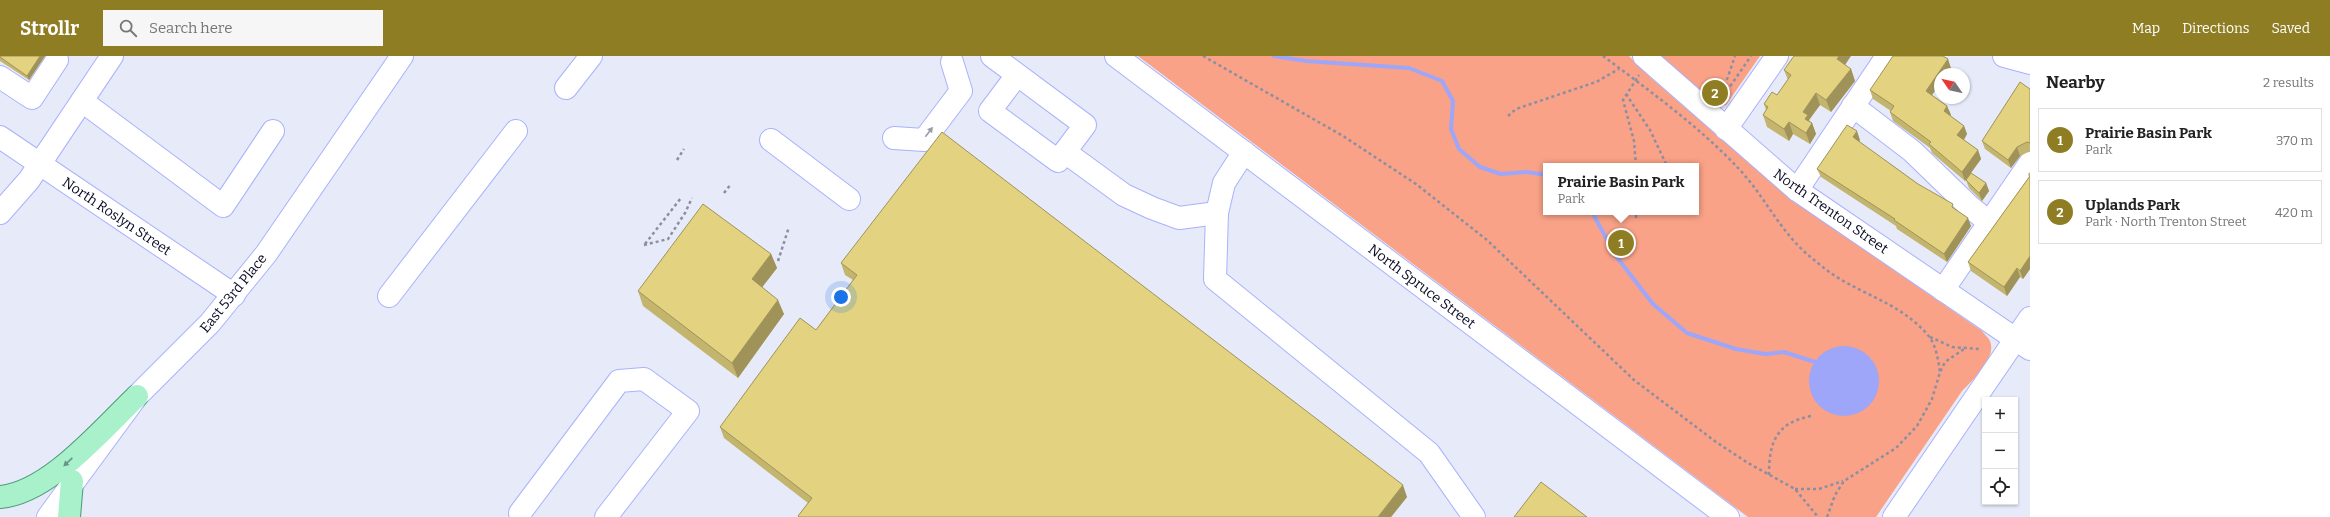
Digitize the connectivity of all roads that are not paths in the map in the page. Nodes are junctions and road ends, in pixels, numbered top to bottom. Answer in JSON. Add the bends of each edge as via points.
{"nodes":[{"id":1,"x":112,"y":56,"type":"edge"},
{"id":2,"x":402,"y":56,"type":"edge"},
{"id":3,"x":591,"y":56,"type":"edge"},
{"id":4,"x":992,"y":56,"type":"edge"},
{"id":5,"x":1116,"y":56,"type":"edge"},
{"id":6,"x":1644,"y":56,"type":"edge"},
{"id":7,"x":1777,"y":56,"type":"edge"},
{"id":8,"x":1887,"y":56,"type":"edge"},
{"id":9,"x":56,"y":57,"type":"edge"},
{"id":10,"x":952,"y":62,"type":"dead end"},
{"id":11,"x":1017,"y":75,"type":"junction"},
{"id":12,"x":0,"y":76,"type":"edge"},
{"id":13,"x":566,"y":88,"type":"dead end"},
{"id":14,"x":82,"y":101,"type":"junction"},
{"id":15,"x":1853,"y":106,"type":"junction"},
{"id":16,"x":1726,"y":129,"type":"junction"},
{"id":17,"x":274,"y":131,"type":"dead end"},
{"id":18,"x":516,"y":131,"type":"dead end"},
{"id":19,"x":0,"y":137,"type":"edge"},
{"id":20,"x":894,"y":138,"type":"dead end"},
{"id":21,"x":771,"y":140,"type":"dead end"},
{"id":22,"x":1065,"y":152,"type":"junction"},
{"id":23,"x":1244,"y":152,"type":"junction"},
{"id":24,"x":2030,"y":163,"type":"edge"},
{"id":25,"x":40,"y":164,"type":"junction"},
{"id":26,"x":1797,"y":190,"type":"junction"},
{"id":27,"x":849,"y":199,"type":"dead end"},
{"id":28,"x":0,"y":213,"type":"edge"},
{"id":29,"x":1217,"y":213,"type":"junction"},
{"id":30,"x":1989,"y":222,"type":"junction"},
{"id":31,"x":1943,"y":290,"type":"junction"},
{"id":32,"x":234,"y":295,"type":"junction"},
{"id":33,"x":388,"y":296,"type":"dead end"},
{"id":34,"x":2030,"y":318,"type":"edge"},
{"id":35,"x":2022,"y":344,"type":"edge"},
{"id":36,"x":137,"y":396,"type":"junction"},
{"id":37,"x":72,"y":481,"type":"junction"},
{"id":38,"x":0,"y":497,"type":"edge"},
{"id":39,"x":520,"y":513,"type":"dead end"},
{"id":40,"x":48,"y":517,"type":"edge"},
{"id":41,"x":69,"y":517,"type":"edge"},
{"id":42,"x":606,"y":517,"type":"edge"},
{"id":43,"x":1474,"y":517,"type":"edge"},
{"id":44,"x":1728,"y":517,"type":"edge"},
{"id":45,"x":1894,"y":517,"type":"edge"}],
"edges":[{"from":1,"to":14,"type":"street"},
{"from":2,"to":32,"type":"street","name":"East 53rd Place","via":[[284,228]]},
{"from":3,"to":13,"type":"street"},
{"from":4,"to":11,"type":"street"},
{"from":5,"to":23,"type":"street","name":"North Spruce Street"},
{"from":6,"to":16,"type":"street","name":"North Trenton Street"},
{"from":7,"to":16,"type":"street"},
{"from":8,"to":15,"type":"street"},
{"from":9,"to":12,"type":"street","via":[[32,98]]},
{"from":20,"to":10,"type":"street","one_way":true,"via":[[924,140],[961,91]]},
{"from":11,"to":22,"type":"street","via":[[1085,125]]},
{"from":11,"to":22,"type":"street","via":[[990,111],[1058,161]]},
{"from":14,"to":17,"type":"street","via":[[222,206]]},
{"from":14,"to":25,"type":"street"},
{"from":15,"to":26,"type":"street"},
{"from":15,"to":30,"type":"street","via":[[1912,151]]},
{"from":16,"to":26,"type":"street","name":"North Trenton Street"},
{"from":18,"to":33,"type":"street"},
{"from":19,"to":25,"type":"street","name":"North Roslyn Street"},
{"from":21,"to":27,"type":"street"},
{"from":22,"to":29,"type":"street","via":[[1124,195],[1152,208],[1179,218]]},
{"from":23,"to":29,"type":"street","via":[[1224,183]]},
{"from":23,"to":44,"type":"street","name":"North Spruce Street"},
{"from":24,"to":30,"type":"street"},
{"from":25,"to":28,"type":"street"},
{"from":25,"to":32,"type":"street","name":"North Roslyn Street"},
{"from":26,"to":31,"type":"street","name":"North Trenton Street"},
{"from":29,"to":43,"type":"street","via":[[1215,279],[1429,453]]},
{"from":30,"to":31,"type":"street"},
{"from":31,"to":35,"type":"street","name":"North Trenton Street"},
{"from":32,"to":36,"type":"street","name":"East 53rd Place","via":[[196,339]]},
{"from":34,"to":35,"type":"street"},
{"from":35,"to":45,"type":"street"},
{"from":36,"to":37,"type":"street","name":"East 53rd Place"},
{"from":36,"to":38,"type":"main road","one_way":true,"via":[[54,474],[26,492]]},
{"from":37,"to":40,"type":"street","name":"East 53rd Place"},
{"from":37,"to":41,"type":"main road"},
{"from":39,"to":42,"type":"street","via":[[619,381],[644,379],[688,411]]}]}
